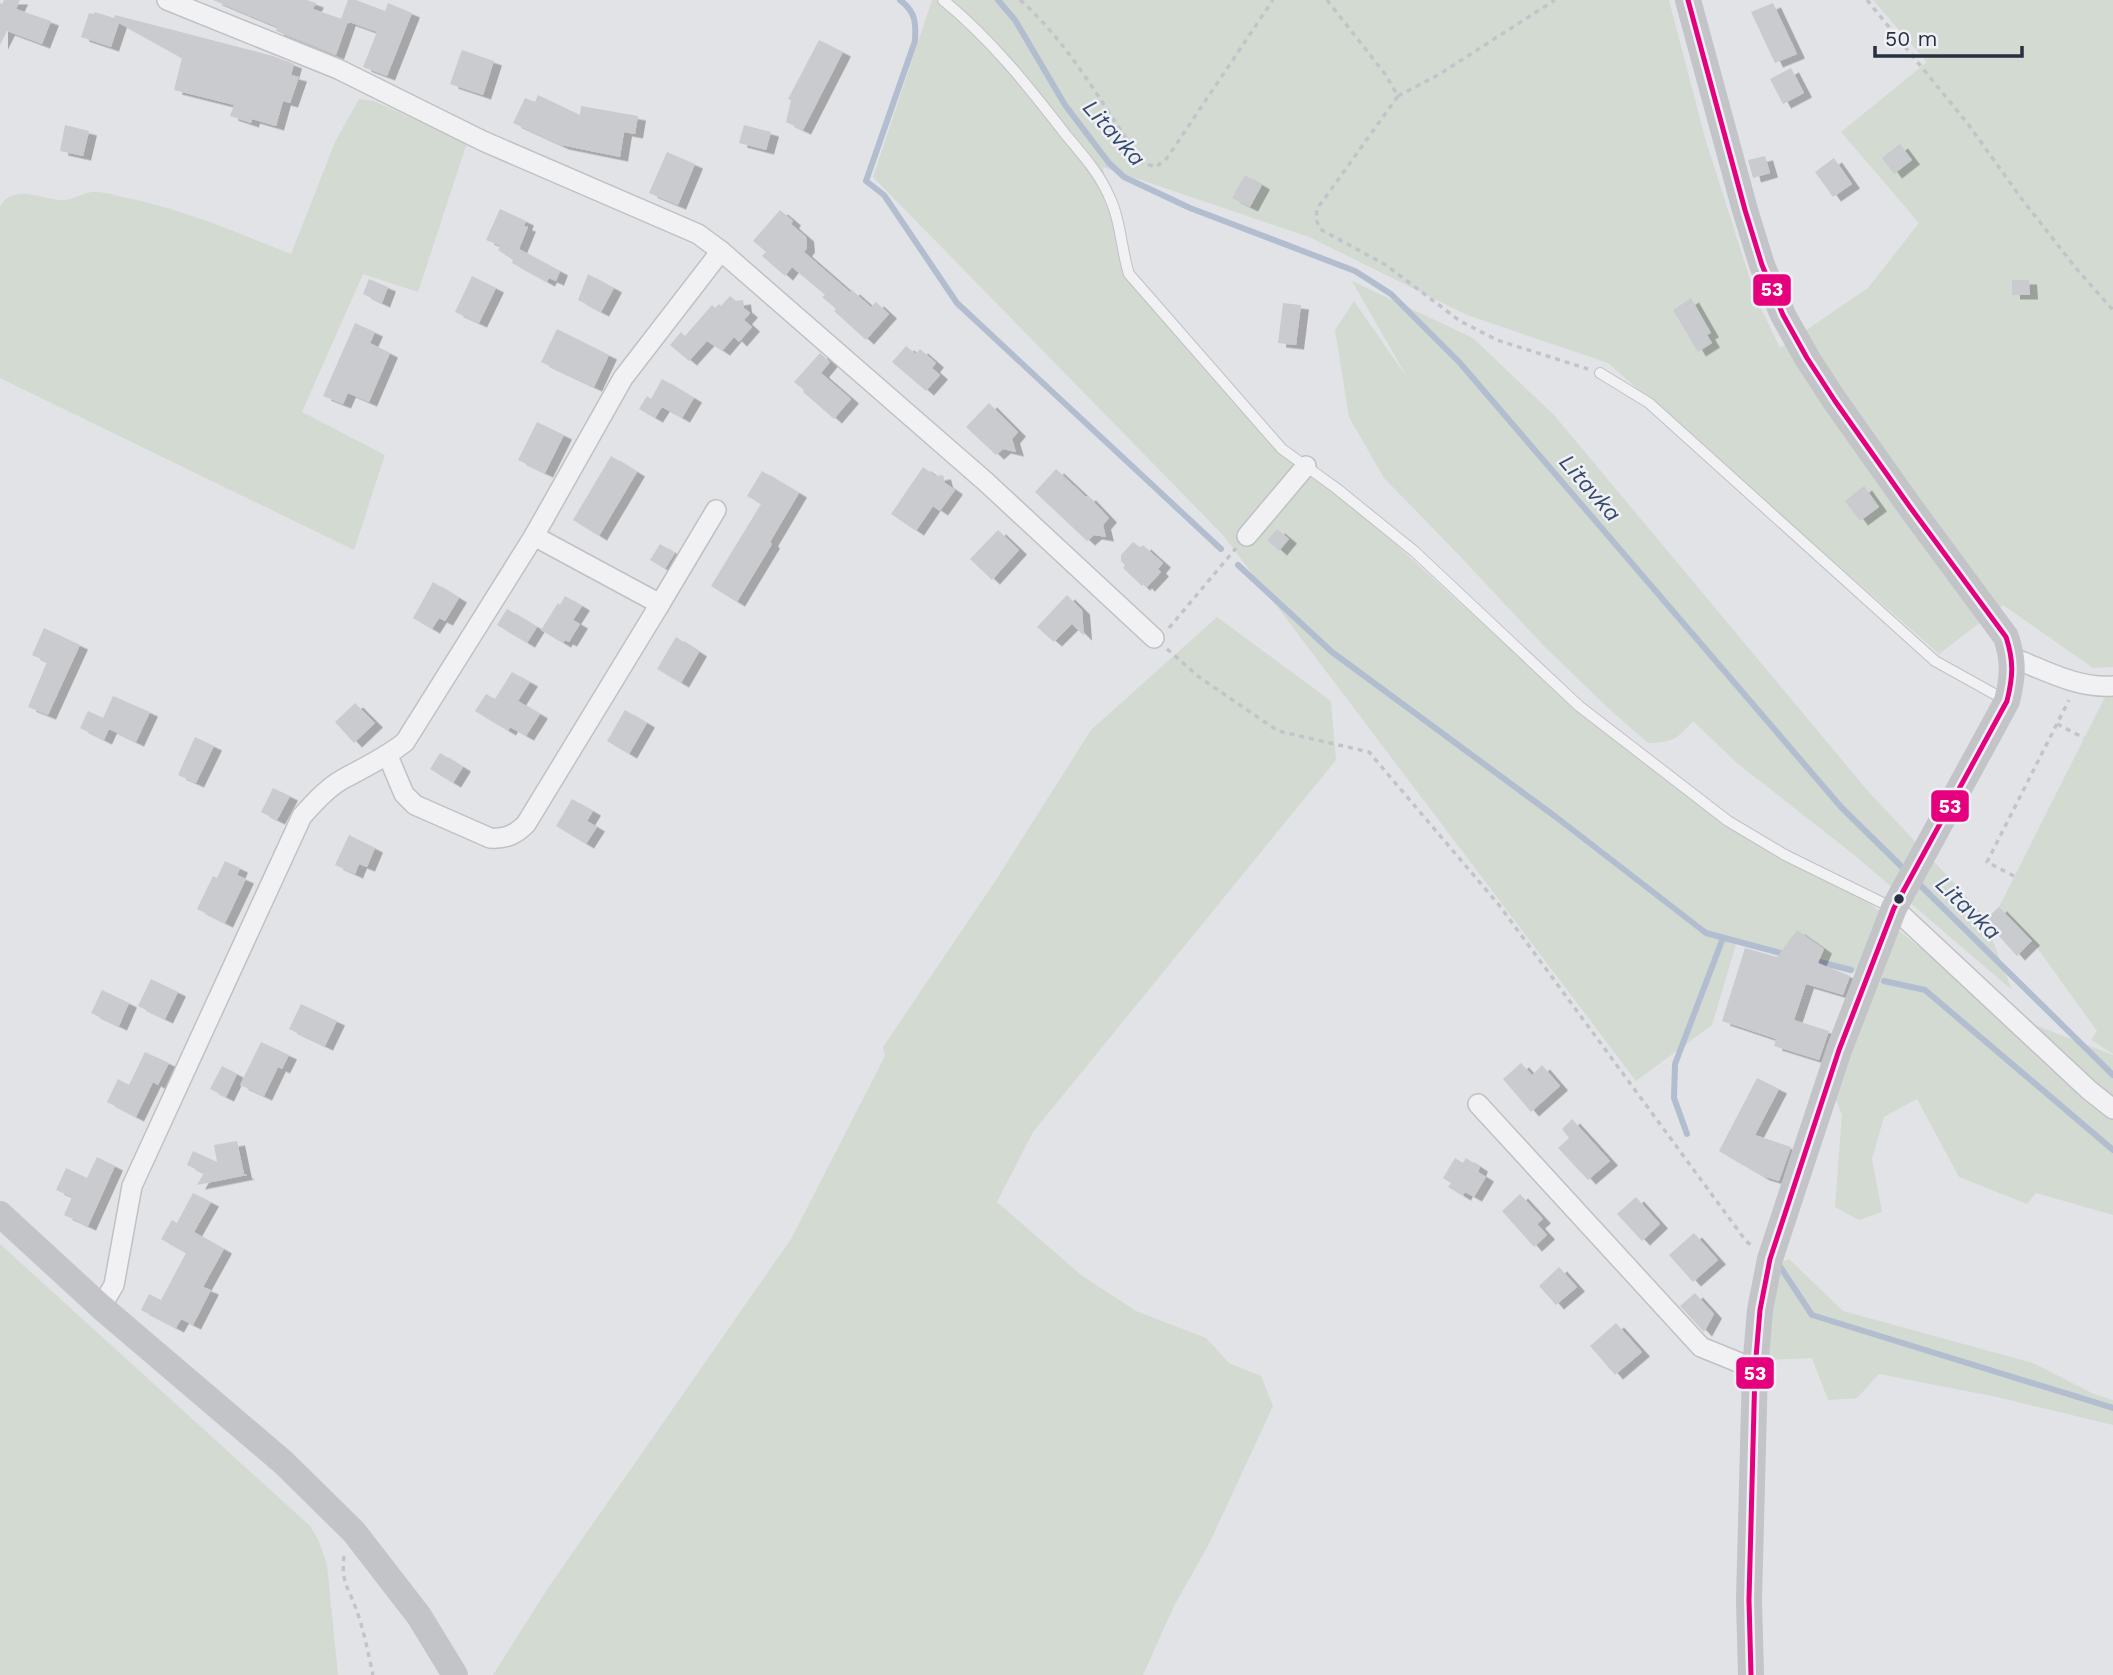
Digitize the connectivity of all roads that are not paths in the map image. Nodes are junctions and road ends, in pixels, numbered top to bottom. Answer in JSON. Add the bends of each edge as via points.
{"nodes":[{"id":1,"x":167,"y":0,"type":"edge"},
{"id":2,"x":943,"y":0,"type":"edge"},
{"id":3,"x":1688,"y":0,"type":"edge"},
{"id":4,"x":721,"y":251,"type":"junction"},
{"id":5,"x":1600,"y":373,"type":"road end"},
{"id":6,"x":1306,"y":466,"type":"junction"},
{"id":7,"x":716,"y":510,"type":"dead end"},
{"id":8,"x":534,"y":536,"type":"junction"},
{"id":9,"x":1247,"y":536,"type":"dead end"},
{"id":10,"x":660,"y":604,"type":"junction"},
{"id":11,"x":1154,"y":638,"type":"road end"},
{"id":12,"x":2013,"y":658,"type":"junction"},
{"id":13,"x":2113,"y":686,"type":"edge"},
{"id":14,"x":2007,"y":701,"type":"junction"},
{"id":15,"x":388,"y":756,"type":"junction"},
{"id":16,"x":1898,"y":900,"type":"junction"},
{"id":17,"x":1478,"y":1104,"type":"dead end"},
{"id":18,"x":2113,"y":1109,"type":"edge"},
{"id":19,"x":0,"y":1214,"type":"edge"},
{"id":20,"x":101,"y":1307,"type":"junction"},
{"id":21,"x":1755,"y":1369,"type":"junction"},
{"id":22,"x":455,"y":1675,"type":"edge"},
{"id":23,"x":1751,"y":1675,"type":"edge"}],
"edges":[{"from":1,"to":4,"type":"street","via":[[338,69],[483,141],[673,222]]},
{"from":2,"to":6,"type":"lane","via":[[1032,91],[1098,175],[1114,209],[1123,257],[1133,281],[1282,449]]},
{"from":3,"to":12,"type":"street","via":[[1745,210],[1783,315],[1835,401],[2006,637]]},
{"from":4,"to":8,"type":"street","via":[[623,378]]},
{"from":4,"to":11,"type":"street","via":[[986,482]]},
{"from":5,"to":14,"type":"lane","via":[[1649,403],[1935,661]]},
{"from":6,"to":9,"type":"street"},
{"from":6,"to":16,"type":"lane","via":[[1414,551],[1579,706],[1728,821],[1785,855]]},
{"from":7,"to":10,"type":"street"},
{"from":8,"to":10,"type":"street"},
{"from":8,"to":15,"type":"street","via":[[405,742]]},
{"from":10,"to":15,"type":"street","via":[[516,834],[490,838],[415,805],[404,794]]},
{"from":12,"to":13,"type":"street","via":[[2078,683]]},
{"from":12,"to":14,"type":"street"},
{"from":14,"to":16,"type":"street"},
{"from":15,"to":20,"type":"street","via":[[341,780],[302,816],[132,1186],[114,1285]]},
{"from":16,"to":18,"type":"street"},
{"from":16,"to":21,"type":"street","via":[[1839,1050],[1770,1259]]},
{"from":17,"to":21,"type":"street","via":[[1701,1347]]},
{"from":19,"to":20,"type":"street"},
{"from":20,"to":22,"type":"street","via":[[284,1463],[354,1532],[419,1616]]},
{"from":21,"to":23,"type":"street"}]}
